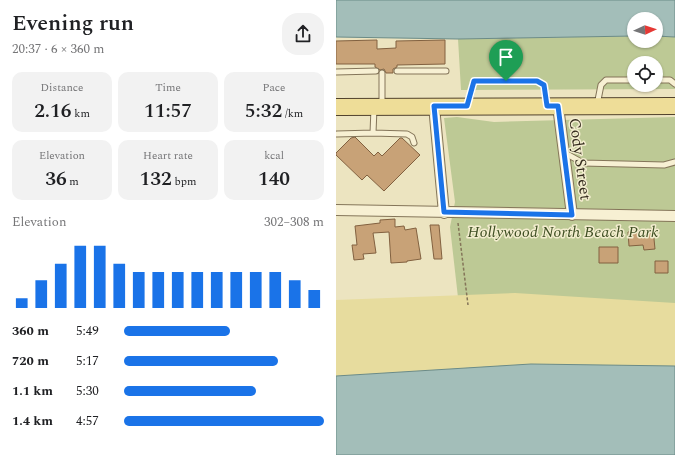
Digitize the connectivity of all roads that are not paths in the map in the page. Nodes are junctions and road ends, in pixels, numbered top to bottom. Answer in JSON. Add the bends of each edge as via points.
{"nodes":[{"id":1,"x":376,"y":71,"type":"dead end"},
{"id":2,"x":398,"y":71,"type":"dead end"},
{"id":3,"x":446,"y":71,"type":"dead end"},
{"id":4,"x":336,"y":72,"type":"edge"},
{"id":5,"x":382,"y":73,"type":"dead end"},
{"id":6,"x":627,"y":80,"type":"edge"},
{"id":7,"x":663,"y":80,"type":"edge"},
{"id":8,"x":675,"y":84,"type":"edge"},
{"id":9,"x":434,"y":106,"type":"junction"},
{"id":10,"x":467,"y":106,"type":"junction"},
{"id":11,"x":552,"y":106,"type":"junction"},
{"id":12,"x":597,"y":106,"type":"junction"},
{"id":13,"x":675,"y":106,"type":"edge"},
{"id":14,"x":336,"y":107,"type":"edge"},
{"id":15,"x":378,"y":107,"type":"junction"},
{"id":16,"x":373,"y":133,"type":"junction"},
{"id":17,"x":337,"y":134,"type":"dead end"},
{"id":18,"x":414,"y":143,"type":"dead end"},
{"id":19,"x":564,"y":152,"type":"junction"},
{"id":20,"x":675,"y":162,"type":"edge"},
{"id":21,"x":336,"y":210,"type":"edge"},
{"id":22,"x":444,"y":212,"type":"junction"},
{"id":23,"x":572,"y":215,"type":"junction"},
{"id":24,"x":675,"y":216,"type":"edge"}],
"edges":[{"from":1,"to":4,"type":"lane"},
{"from":2,"to":3,"type":"lane"},
{"from":5,"to":15,"type":"lane"},
{"from":6,"to":12,"type":"lane","via":[[606,80],[601,85]]},
{"from":7,"to":8,"type":"lane","via":[[670,80]]},
{"from":9,"to":10,"type":"main road"},
{"from":9,"to":15,"type":"main road"},
{"from":9,"to":22,"type":"street"},
{"from":10,"to":11,"type":"main road"},
{"from":10,"to":11,"type":"lane","via":[[474,81],[537,81],[544,85]]},
{"from":11,"to":12,"type":"main road"},
{"from":11,"to":19,"type":"street","name":"Cody Street"},
{"from":12,"to":13,"type":"main road"},
{"from":14,"to":15,"type":"main road"},
{"from":15,"to":16,"type":"lane"},
{"from":16,"to":17,"type":"lane"},
{"from":16,"to":18,"type":"lane","via":[[407,134],[412,137]]},
{"from":19,"to":20,"type":"lane","via":[[583,163]]},
{"from":19,"to":23,"type":"street","name":"Cody Street"},
{"from":21,"to":22,"type":"street"},
{"from":22,"to":23,"type":"street"},
{"from":23,"to":24,"type":"street"}]}
